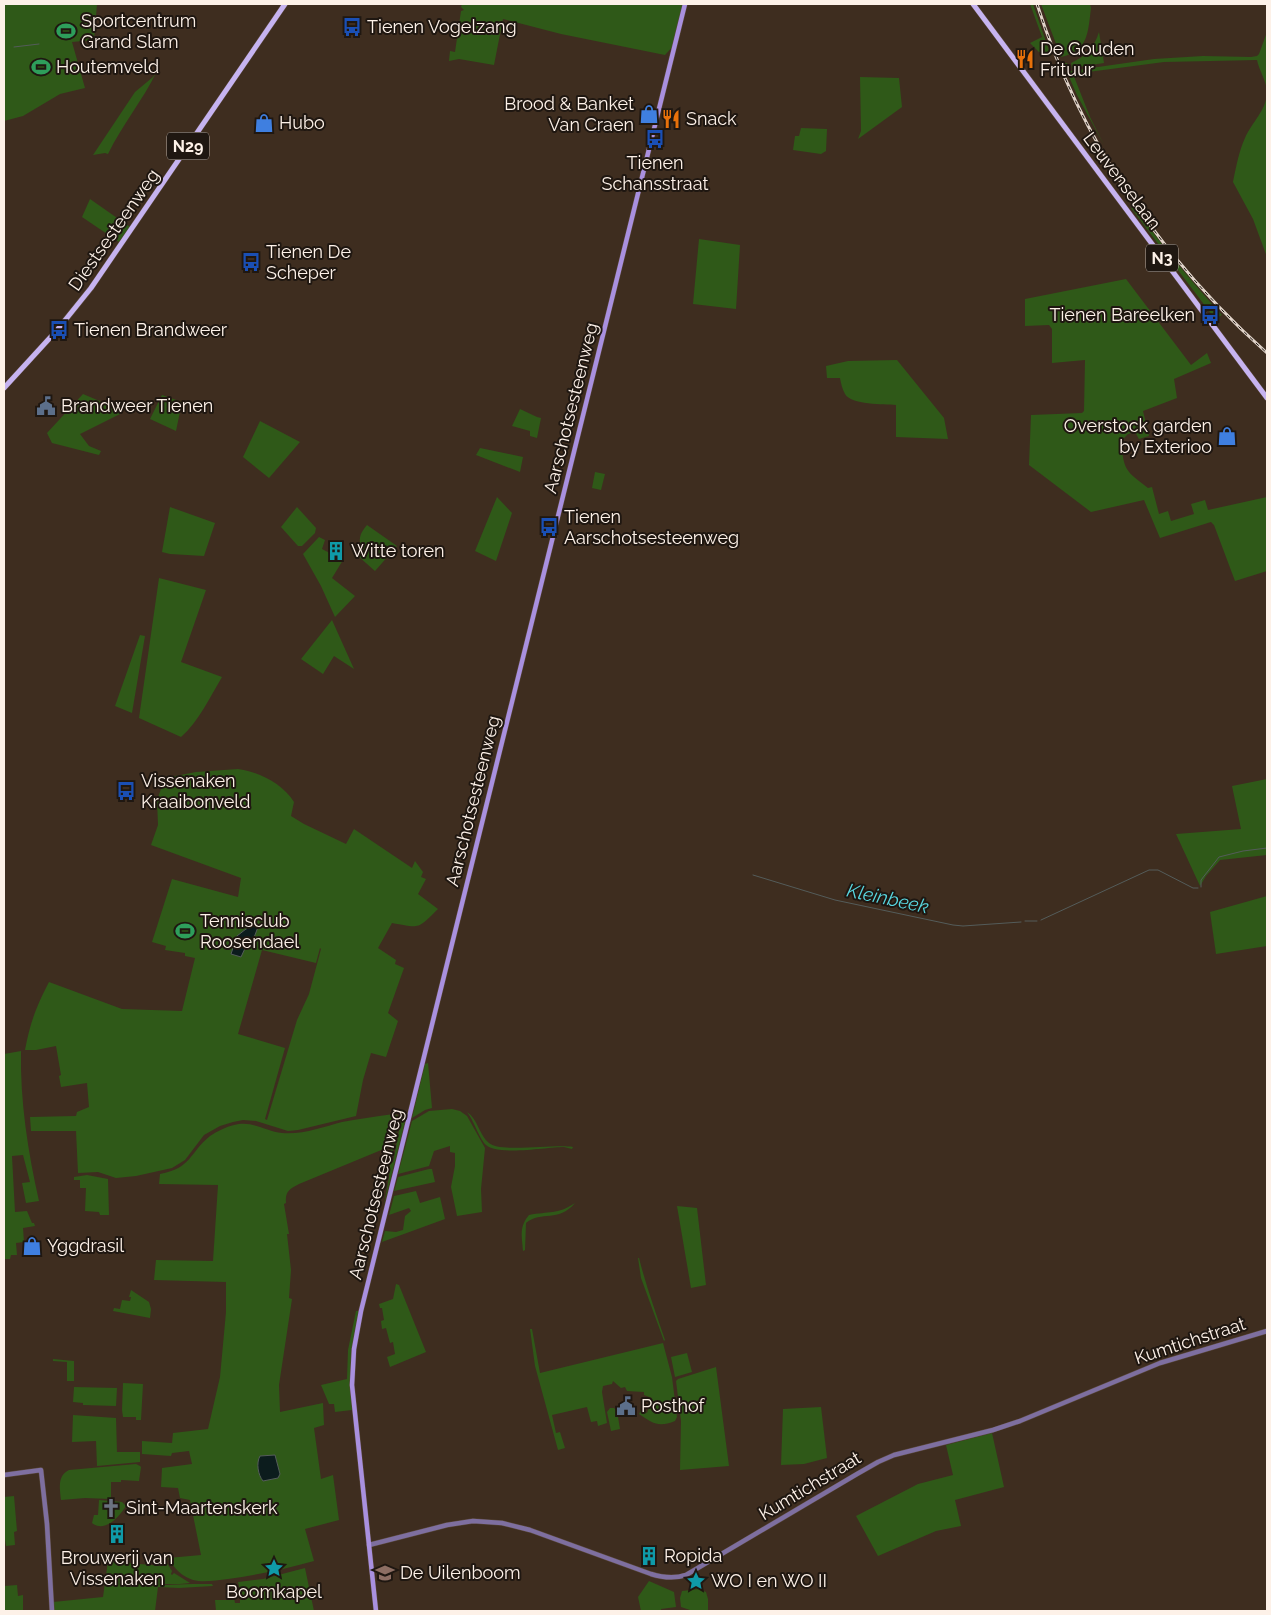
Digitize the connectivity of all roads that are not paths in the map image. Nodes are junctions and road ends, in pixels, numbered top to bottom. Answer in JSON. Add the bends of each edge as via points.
{"nodes":[{"id":1,"x":285,"y":4,"type":"edge"},
{"id":2,"x":685,"y":4,"type":"edge"},
{"id":3,"x":973,"y":4,"type":"edge"},
{"id":4,"x":4,"y":388,"type":"edge"},
{"id":5,"x":1267,"y":398,"type":"edge"},
{"id":6,"x":1267,"y":1331,"type":"edge"},
{"id":7,"x":4,"y":1475,"type":"edge"},
{"id":8,"x":369,"y":1545,"type":"junction"},
{"id":9,"x":52,"y":1611,"type":"edge"},
{"id":10,"x":376,"y":1611,"type":"edge"}],
"edges":[{"from":1,"to":4,"type":"main road","name":"Diestsesteenweg","number":"N29","via":[[91,288]]},
{"from":2,"to":8,"type":"main road","name":"Aarschotsesteenweg","via":[[361,1311],[352,1385]]},
{"from":3,"to":5,"type":"main road","name":"Leuvenselaan","number":"N3"},
{"from":6,"to":8,"type":"street","name":"Kumtichstraat","via":[[1151,1366],[1005,1426],[886,1458],[680,1577],[651,1574],[530,1530],[494,1522],[447,1524]]},
{"from":7,"to":9,"type":"street","via":[[41,1470]]},
{"from":8,"to":10,"type":"main road","name":"Aarschotsesteenweg"}]}
